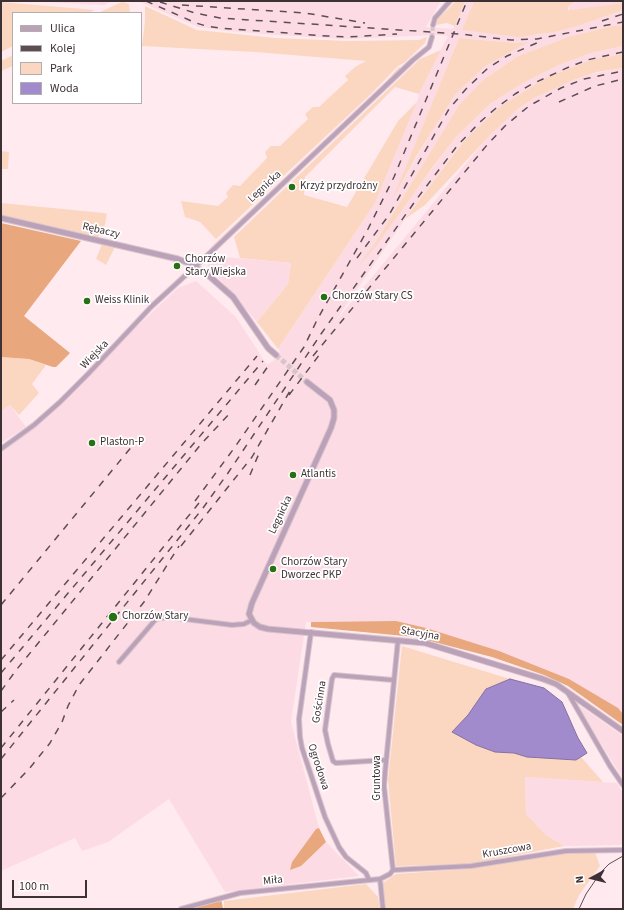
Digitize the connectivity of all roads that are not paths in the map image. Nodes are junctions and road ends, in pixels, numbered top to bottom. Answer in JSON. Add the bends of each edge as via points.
{"nodes":[{"id":1,"x":450,"y":1,"type":"edge"},
{"id":2,"x":433,"y":25,"type":"tunnel mouth"},
{"id":3,"x":432,"y":37,"type":"tunnel mouth"},
{"id":4,"x":1,"y":218,"type":"edge"},
{"id":5,"x":196,"y":266,"type":"junction"},
{"id":6,"x":276,"y":355,"type":"tunnel mouth"},
{"id":7,"x":307,"y":382,"type":"tunnel mouth"},
{"id":8,"x":1,"y":449,"type":"edge"},
{"id":9,"x":252,"y":620,"type":"junction"},
{"id":10,"x":310,"y":632,"type":"junction"},
{"id":11,"x":398,"y":640,"type":"junction"},
{"id":12,"x":119,"y":662,"type":"dead end"},
{"id":13,"x":393,"y":680,"type":"junction"},
{"id":14,"x":567,"y":690,"type":"junction"},
{"id":15,"x":623,"y":731,"type":"edge"},
{"id":16,"x":386,"y":760,"type":"junction"},
{"id":17,"x":623,"y":785,"type":"edge"},
{"id":18,"x":623,"y":850,"type":"edge"},
{"id":19,"x":393,"y":870,"type":"junction"},
{"id":20,"x":380,"y":879,"type":"junction"},
{"id":21,"x":369,"y":880,"type":"junction"},
{"id":22,"x":181,"y":909,"type":"edge"},
{"id":23,"x":383,"y":909,"type":"edge"}],
"edges":[{"from":1,"to":2,"type":"street","via":[[435,18]]},
{"from":3,"to":5,"type":"street","name":"Legnicka","via":[[428,47]]},
{"from":4,"to":5,"type":"street","name":"Rębaczy","via":[[178,259]]},
{"from":5,"to":6,"type":"street","via":[[232,297],[268,348]]},
{"from":5,"to":8,"type":"street","name":"Wiejska","via":[[152,306],[60,402]]},
{"from":7,"to":9,"type":"street","name":"Legnicka","via":[[330,400],[334,418],[252,602],[249,612]]},
{"from":9,"to":10,"type":"street","name":"Stacyjna","via":[[263,628]]},
{"from":9,"to":12,"type":"street","via":[[237,625],[168,617],[156,619]]},
{"from":10,"to":11,"type":"street","name":"Stacyjna"},
{"from":10,"to":21,"type":"street","name":"Ogrodowa","via":[[300,719],[302,748],[339,847],[346,857],[366,873]]},
{"from":11,"to":13,"type":"street","name":"Gruntowa"},
{"from":11,"to":14,"type":"street","name":"Stacyjna","via":[[463,654],[543,679]]},
{"from":13,"to":16,"type":"street","name":"Gruntowa"},
{"from":13,"to":16,"type":"street","name":"Gościnna","via":[[334,675],[325,730],[333,761],[336,763]]},
{"from":14,"to":15,"type":"street","name":"Stacyjna"},
{"from":14,"to":17,"type":"street"},
{"from":16,"to":19,"type":"street","name":"Gruntowa","via":[[384,786]]},
{"from":18,"to":19,"type":"street","name":"Kruszcowa","via":[[566,851],[470,866]]},
{"from":19,"to":20,"type":"street"},
{"from":20,"to":21,"type":"street"},
{"from":20,"to":23,"type":"street"},
{"from":21,"to":22,"type":"street","name":"Miła","via":[[240,893]]}]}
